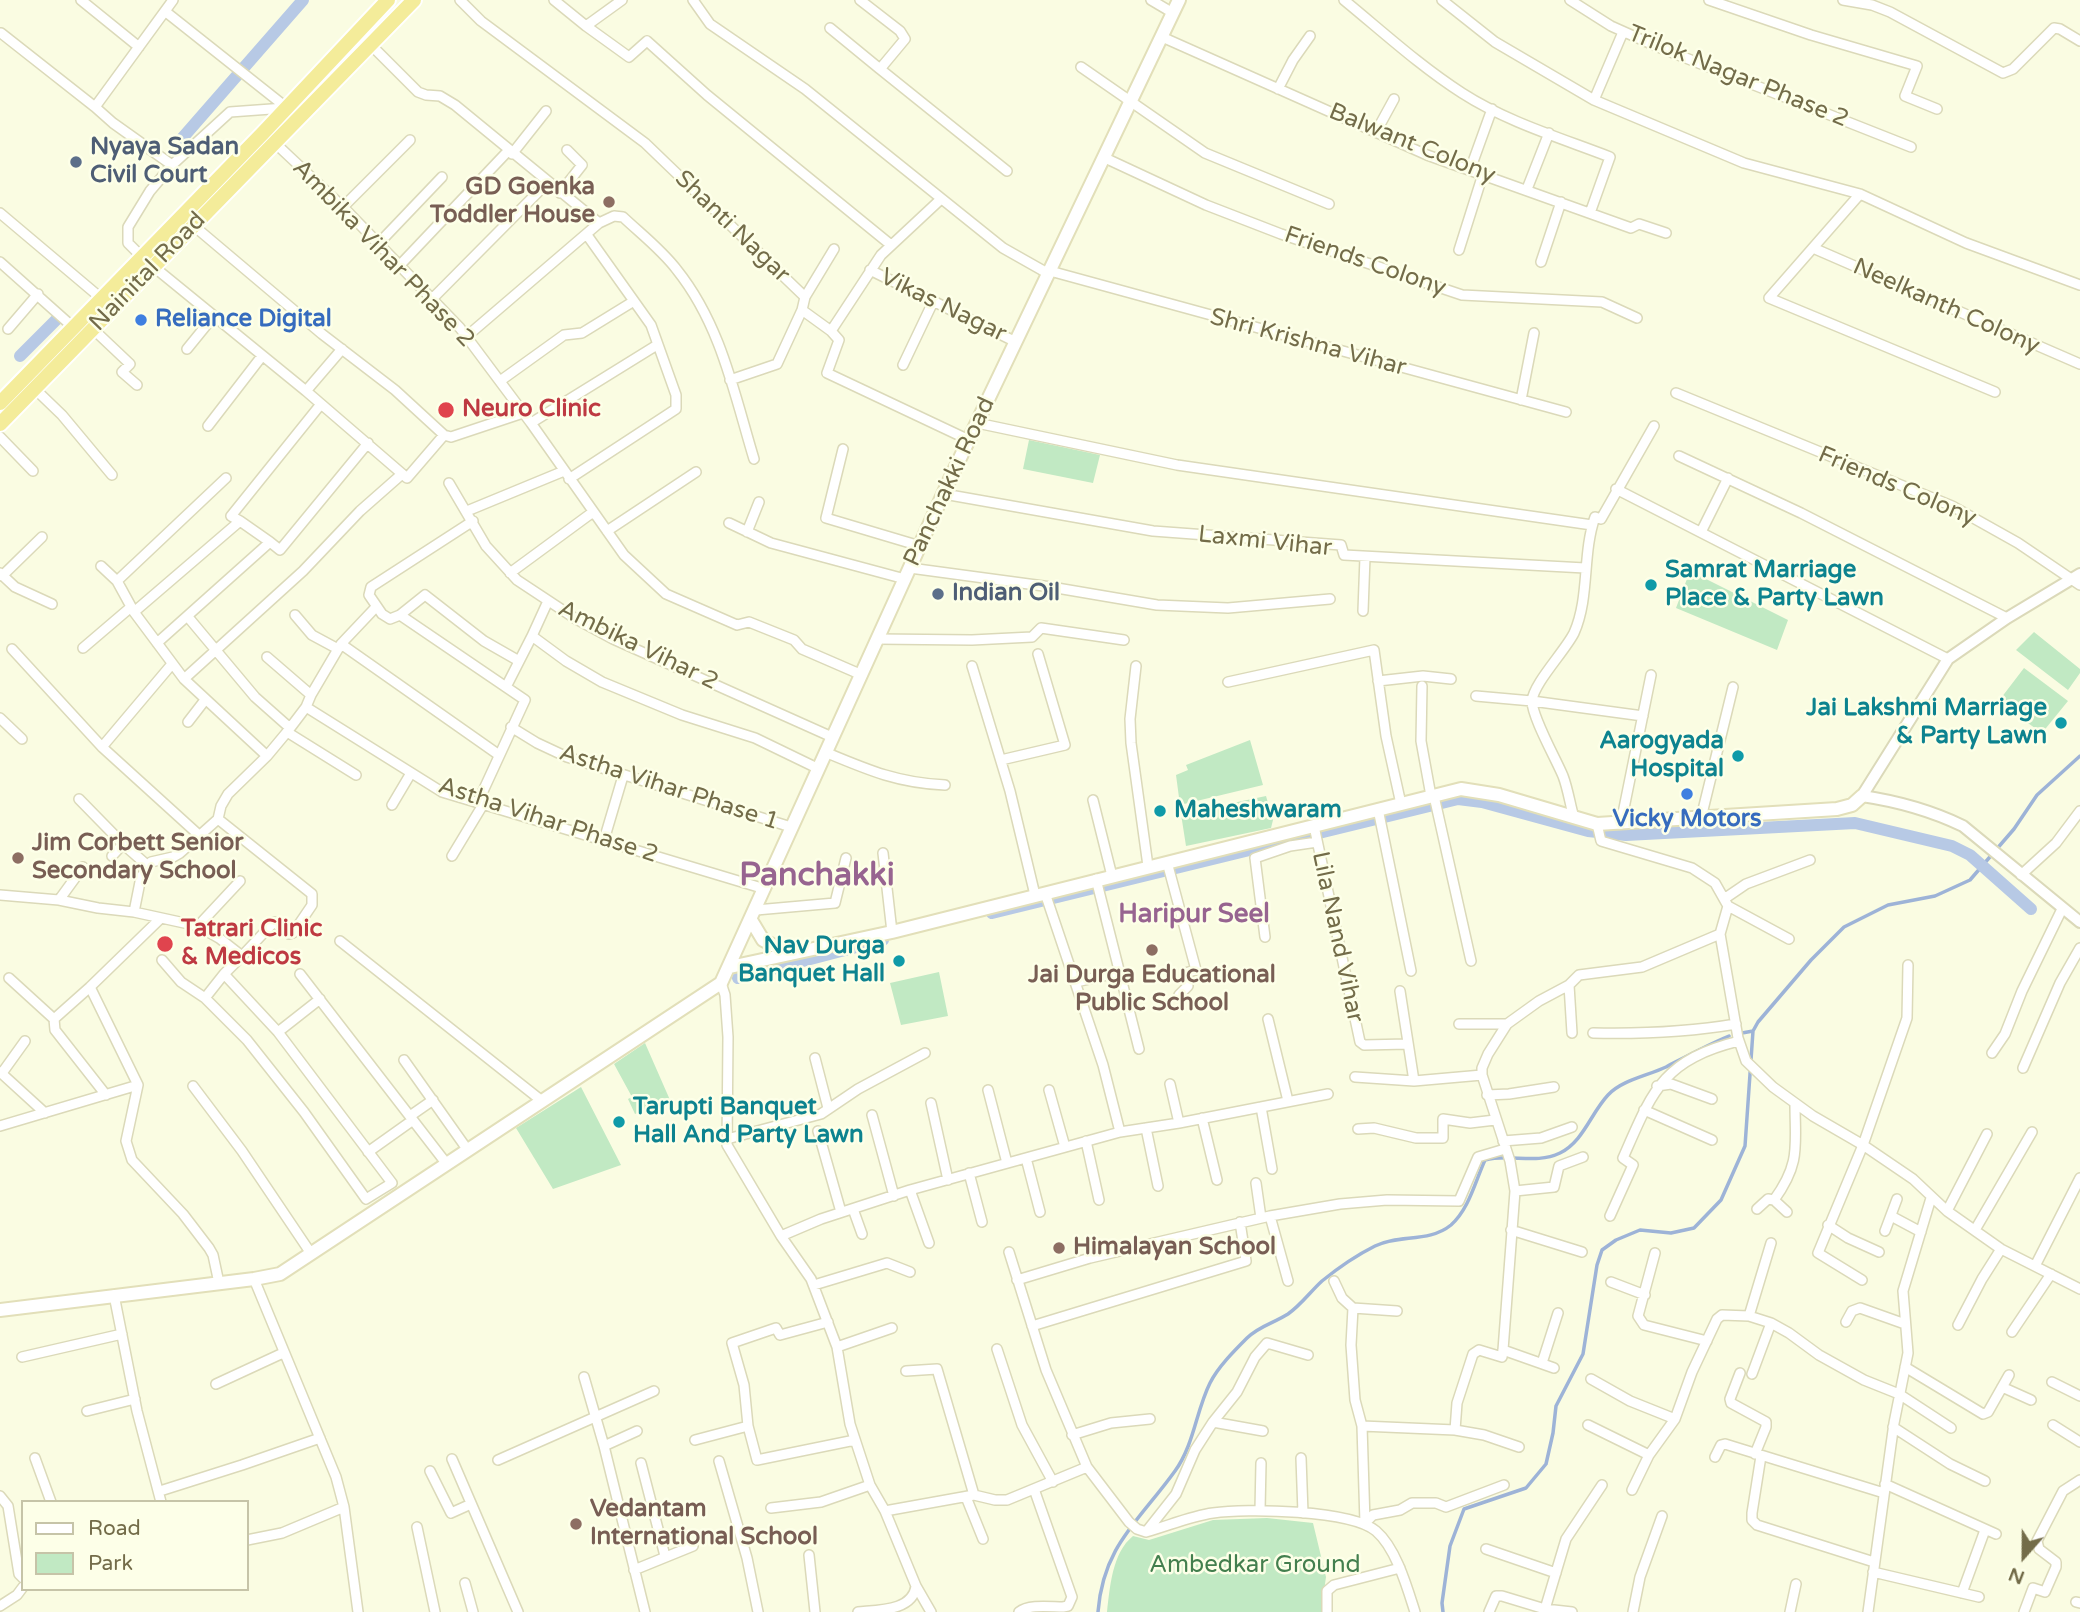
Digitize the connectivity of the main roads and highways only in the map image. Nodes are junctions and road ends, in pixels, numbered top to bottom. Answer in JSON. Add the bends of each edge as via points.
{"nodes":[{"id":1,"x":388,"y":0,"type":"edge"},
{"id":2,"x":414,"y":0,"type":"edge"},
{"id":3,"x":1179,"y":0,"type":"edge"},
{"id":4,"x":358,"y":32,"type":"junction"},
{"id":5,"x":371,"y":45,"type":"junction"},
{"id":6,"x":286,"y":108,"type":"junction"},
{"id":7,"x":298,"y":118,"type":"junction"},
{"id":8,"x":263,"y":133,"type":"junction"},
{"id":9,"x":275,"y":143,"type":"junction"},
{"id":10,"x":141,"y":256,"type":"junction"},
{"id":11,"x":154,"y":267,"type":"junction"},
{"id":12,"x":115,"y":285,"type":"junction"},
{"id":13,"x":126,"y":295,"type":"junction"},
{"id":14,"x":0,"y":403,"type":"edge"},
{"id":15,"x":0,"y":424,"type":"edge"},
{"id":16,"x":1862,"y":796,"type":"road end"},
{"id":17,"x":753,"y":915,"type":"junction"},
{"id":18,"x":790,"y":954,"type":"junction"},
{"id":19,"x":730,"y":967,"type":"junction"},
{"id":20,"x":0,"y":1310,"type":"edge"}],
"edges":[{"from":1,"to":4,"type":"highway","name":"Nainital Road"},
{"from":2,"to":5,"type":"highway","name":"Nainital Road"},
{"from":3,"to":17,"type":"main road","name":"Panchakki Road","via":[[969,439]]},
{"from":4,"to":5,"type":"highway"},
{"from":4,"to":6,"type":"highway","name":"Nainital Road"},
{"from":5,"to":7,"type":"highway","name":"Nainital Road"},
{"from":6,"to":7,"type":"highway"},
{"from":6,"to":8,"type":"highway","name":"Nainital Road"},
{"from":7,"to":9,"type":"highway","name":"Nainital Road"},
{"from":8,"to":9,"type":"highway"},
{"from":8,"to":10,"type":"highway","name":"Nainital Road"},
{"from":9,"to":11,"type":"highway","name":"Nainital Road"},
{"from":10,"to":11,"type":"highway"},
{"from":10,"to":12,"type":"highway","name":"Nainital Road"},
{"from":11,"to":13,"type":"highway","name":"Nainital Road"},
{"from":12,"to":13,"type":"highway"},
{"from":12,"to":14,"type":"highway","name":"Nainital Road","via":[[93,291],[74,328]]},
{"from":13,"to":15,"type":"highway","name":"Nainital Road"},
{"from":16,"to":18,"type":"main road","via":[[1837,809],[1621,823],[1598,830],[1574,818],[1461,789],[1316,834],[1169,867],[1149,866],[1112,876],[1098,885]]},
{"from":17,"to":18,"type":"main road","via":[[763,940]]},
{"from":17,"to":19,"type":"main road","name":"Panchakki Road"},
{"from":18,"to":19,"type":"main road"},
{"from":19,"to":20,"type":"main road","name":"Panchakki Road","via":[[721,983],[280,1274]]}]}
